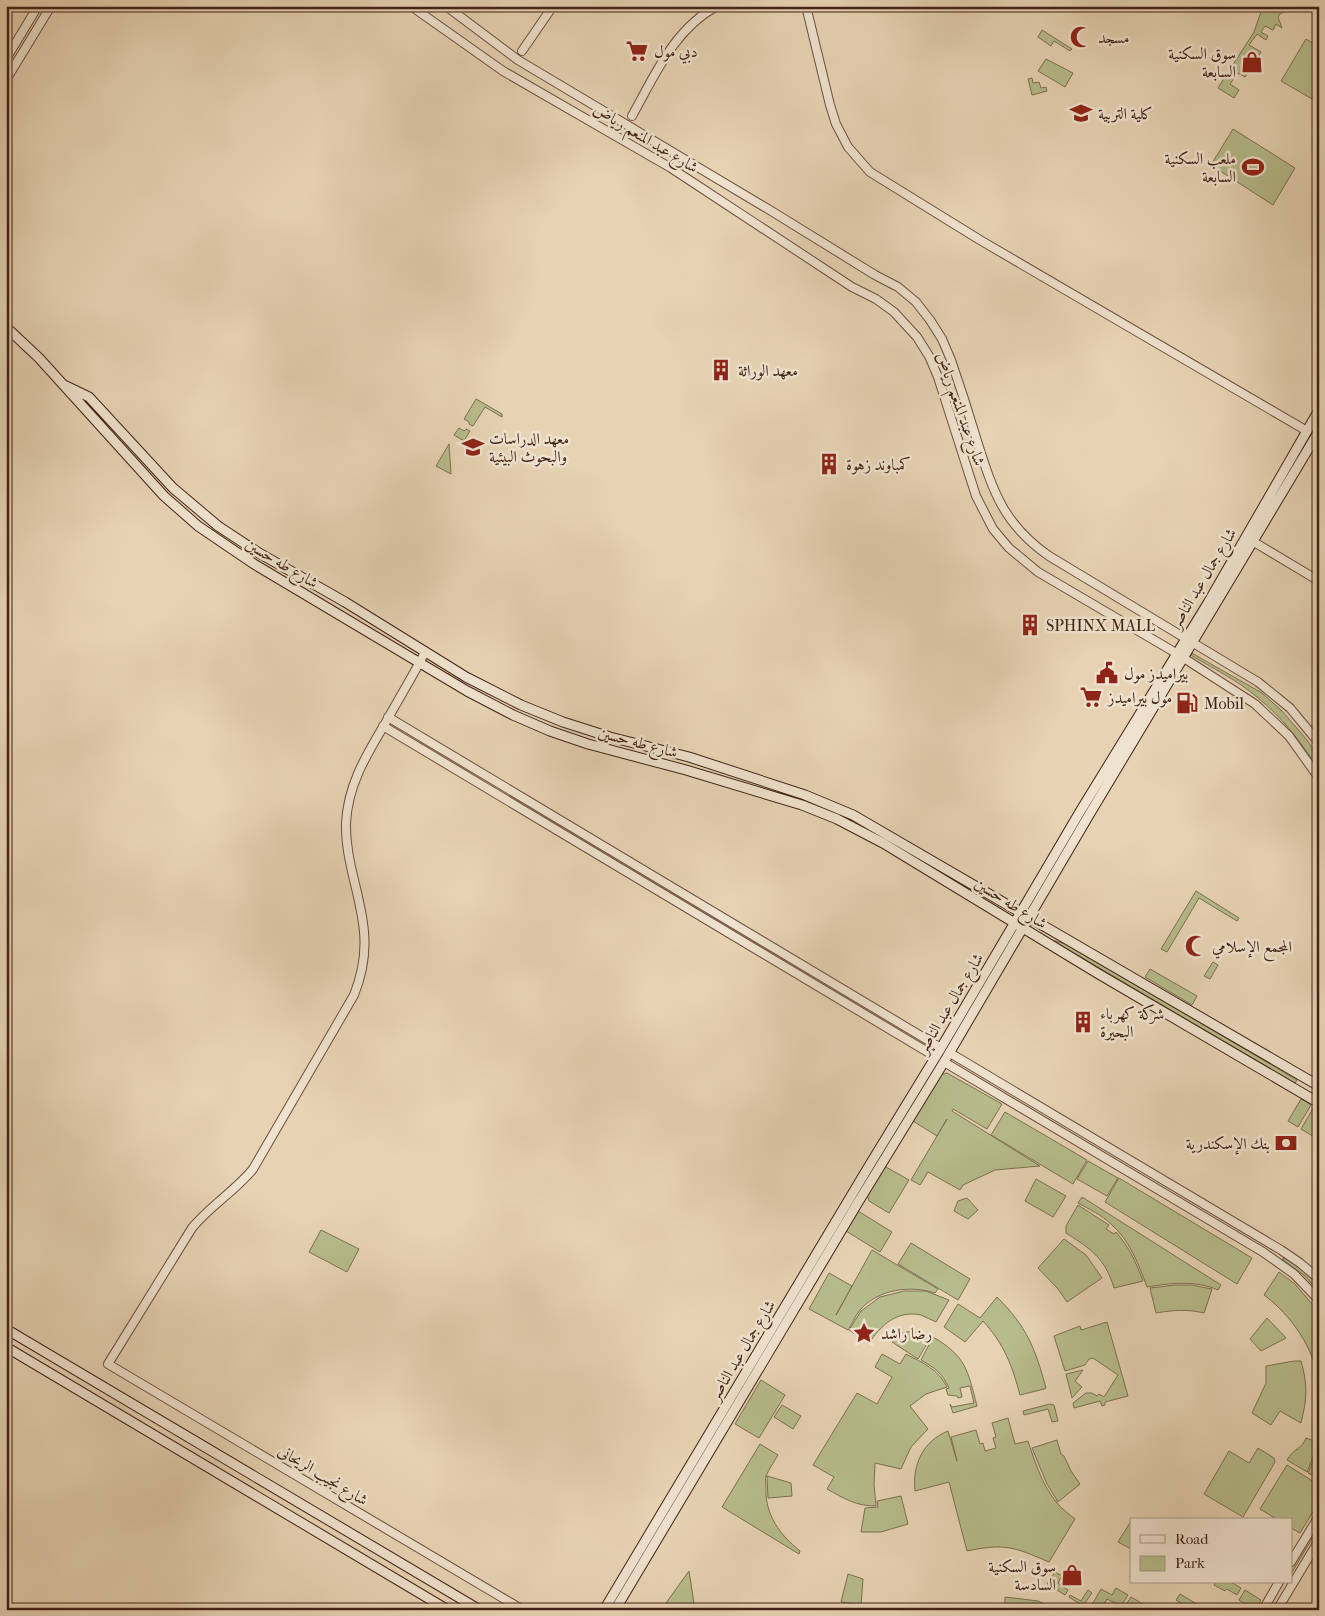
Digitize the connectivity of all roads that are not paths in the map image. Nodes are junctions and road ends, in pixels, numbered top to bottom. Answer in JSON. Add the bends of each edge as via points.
{"nodes":[{"id":1,"x":38,"y":6,"type":"edge"},
{"id":2,"x":50,"y":6,"type":"edge"},
{"id":3,"x":411,"y":6,"type":"edge"},
{"id":4,"x":446,"y":6,"type":"edge"},
{"id":5,"x":553,"y":6,"type":"edge"},
{"id":6,"x":717,"y":6,"type":"edge"},
{"id":7,"x":806,"y":6,"type":"edge"},
{"id":8,"x":522,"y":51,"type":"dead end"},
{"id":9,"x":6,"y":59,"type":"edge"},
{"id":10,"x":6,"y":80,"type":"edge"},
{"id":11,"x":632,"y":116,"type":"dead end"},
{"id":12,"x":678,"y":156,"type":"junction"},
{"id":13,"x":671,"y":168,"type":"junction"},
{"id":14,"x":6,"y":327,"type":"edge"},
{"id":15,"x":62,"y":384,"type":"junction"},
{"id":16,"x":1319,"y":410,"type":"edge"},
{"id":17,"x":1306,"y":431,"type":"junction"},
{"id":18,"x":1319,"y":431,"type":"edge"},
{"id":19,"x":1254,"y":542,"type":"junction"},
{"id":20,"x":1319,"y":581,"type":"edge"},
{"id":21,"x":1189,"y":641,"type":"junction"},
{"id":22,"x":425,"y":652,"type":"junction"},
{"id":23,"x":1180,"y":656,"type":"junction"},
{"id":24,"x":420,"y":663,"type":"junction"},
{"id":25,"x":388,"y":717,"type":"junction"},
{"id":26,"x":383,"y":726,"type":"junction"},
{"id":27,"x":1319,"y":743,"type":"edge"},
{"id":28,"x":1319,"y":778,"type":"edge"},
{"id":29,"x":1025,"y":915,"type":"junction"},
{"id":30,"x":1019,"y":926,"type":"junction"},
{"id":31,"x":946,"y":1050,"type":"junction"},
{"id":32,"x":940,"y":1059,"type":"junction"},
{"id":33,"x":1306,"y":1079,"type":"junction"},
{"id":34,"x":1319,"y":1086,"type":"edge"},
{"id":35,"x":1300,"y":1092,"type":"junction"},
{"id":36,"x":1319,"y":1104,"type":"edge"},
{"id":37,"x":891,"y":1130,"type":"junction"},
{"id":38,"x":899,"y":1135,"type":"junction"},
{"id":39,"x":883,"y":1142,"type":"junction"},
{"id":40,"x":892,"y":1147,"type":"junction"},
{"id":41,"x":1281,"y":1250,"type":"junction"},
{"id":42,"x":1276,"y":1260,"type":"junction"},
{"id":43,"x":1319,"y":1279,"type":"edge"},
{"id":44,"x":1319,"y":1300,"type":"edge"},
{"id":45,"x":6,"y":1329,"type":"edge"},
{"id":46,"x":6,"y":1347,"type":"edge"},
{"id":47,"x":1319,"y":1516,"type":"edge"},
{"id":48,"x":1319,"y":1540,"type":"edge"},
{"id":49,"x":1292,"y":1560,"type":"edge"},
{"id":50,"x":1278,"y":1584,"type":"edge"},
{"id":51,"x":611,"y":1607,"type":"edge"},
{"id":52,"x":448,"y":1610,"type":"edge"},
{"id":53,"x":480,"y":1610,"type":"edge"},
{"id":54,"x":523,"y":1610,"type":"edge"},
{"id":55,"x":1263,"y":1610,"type":"edge"},
{"id":56,"x":1278,"y":1610,"type":"edge"}],
"edges":[{"from":1,"to":9,"type":"street"},
{"from":2,"to":10,"type":"street"},
{"from":3,"to":13,"type":"street","name":"شارع عبد المنعم رياض","via":[[503,71]]},
{"from":4,"to":12,"type":"street","name":"شارع عبد المنعم رياض","via":[[518,60]]},
{"from":5,"to":8,"type":"street"},
{"from":6,"to":11,"type":"street","via":[[694,22],[672,46]]},
{"from":7,"to":17,"type":"street","via":[[836,124],[848,146],[870,172]]},
{"from":12,"to":13,"type":"street"},
{"from":12,"to":21,"type":"street","name":"شارع عبد المنعم رياض","via":[[898,287],[916,302],[947,349],[994,490],[1016,527],[1049,556]]},
{"from":13,"to":23,"type":"street","name":"شارع عبد المنعم رياض","via":[[894,312],[917,337],[934,366],[976,496],[1001,539],[1038,572]]},
{"from":14,"to":15,"type":"main road","name":"شارع طه حسين"},
{"from":15,"to":22,"type":"main road","name":"شارع طه حسين","via":[[89,396],[173,488],[218,526]]},
{"from":15,"to":24,"type":"main road","name":"شارع طه حسين","via":[[164,496],[198,526],[254,564]]},
{"from":16,"to":17,"type":"main road","name":"شارع جمال عبد الناصر"},
{"from":17,"to":21,"type":"main road","name":"شارع جمال عبد الناصر"},
{"from":18,"to":19,"type":"main road","name":"شارع جمال عبد الناصر"},
{"from":19,"to":20,"type":"street"},
{"from":19,"to":21,"type":"main road","name":"شارع جمال عبد الناصر"},
{"from":21,"to":23,"type":"main road","name":"شارع جمال عبد الناصر"},
{"from":21,"to":27,"type":"street","name":"شارع عبد المنعم رياض","via":[[1269,690],[1299,718]]},
{"from":22,"to":24,"type":"street"},
{"from":22,"to":29,"type":"main road","name":"شارع طه حسين","via":[[484,687],[563,722],[689,757],[835,807],[876,826]]},
{"from":23,"to":28,"type":"street","name":"شارع عبد المنعم رياض","via":[[1242,694],[1267,714],[1294,742]]},
{"from":23,"to":29,"type":"main road","name":"شارع جمال عبد الناصر"},
{"from":24,"to":25,"type":"street"},
{"from":24,"to":30,"type":"main road","name":"شارع طه حسين","via":[[497,708],[550,731],[771,795],[838,819],[872,836]]},
{"from":25,"to":26,"type":"street"},
{"from":25,"to":31,"type":"street"},
{"from":26,"to":32,"type":"street"},
{"from":26,"to":54,"type":"street","name":"شارع نجيب الريحانى","via":[[354,780],[348,808],[348,852],[365,933],[364,960],[354,995],[257,1163],[241,1183],[192,1228],[108,1364]]},
{"from":29,"to":30,"type":"main road","name":"شارع جمال عبد الناصر"},
{"from":29,"to":33,"type":"main road","name":"شارع طه حسين"},
{"from":30,"to":31,"type":"main road","name":"شارع جمال عبد الناصر"},
{"from":30,"to":35,"type":"main road","name":"شارع طه حسين"},
{"from":31,"to":32,"type":"main road","name":"شارع جمال عبد الناصر"},
{"from":31,"to":41,"type":"street"},
{"from":32,"to":37,"type":"main road","name":"شارع جمال عبد الناصر"},
{"from":32,"to":38,"type":"main road","name":"شارع جمال عبد الناصر"},
{"from":32,"to":42,"type":"street"},
{"from":33,"to":34,"type":"main road","name":"شارع طه حسين"},
{"from":33,"to":35,"type":"main road"},
{"from":35,"to":36,"type":"main road","name":"شارع طه حسين"},
{"from":37,"to":38,"type":"main road"},
{"from":37,"to":39,"type":"main road","name":"شارع جمال عبد الناصر"},
{"from":38,"to":40,"type":"main road","name":"شارع جمال عبد الناصر"},
{"from":39,"to":40,"type":"main road"},
{"from":39,"to":51,"type":"main road","name":"شارع جمال عبد الناصر"},
{"from":40,"to":51,"type":"main road","name":"شارع جمال عبد الناصر"},
{"from":41,"to":42,"type":"street"},
{"from":41,"to":43,"type":"street"},
{"from":42,"to":44,"type":"street"},
{"from":45,"to":53,"type":"main road"},
{"from":46,"to":52,"type":"main road"},
{"from":47,"to":49,"type":"street"},
{"from":48,"to":56,"type":"street"},
{"from":50,"to":55,"type":"street"}]}
